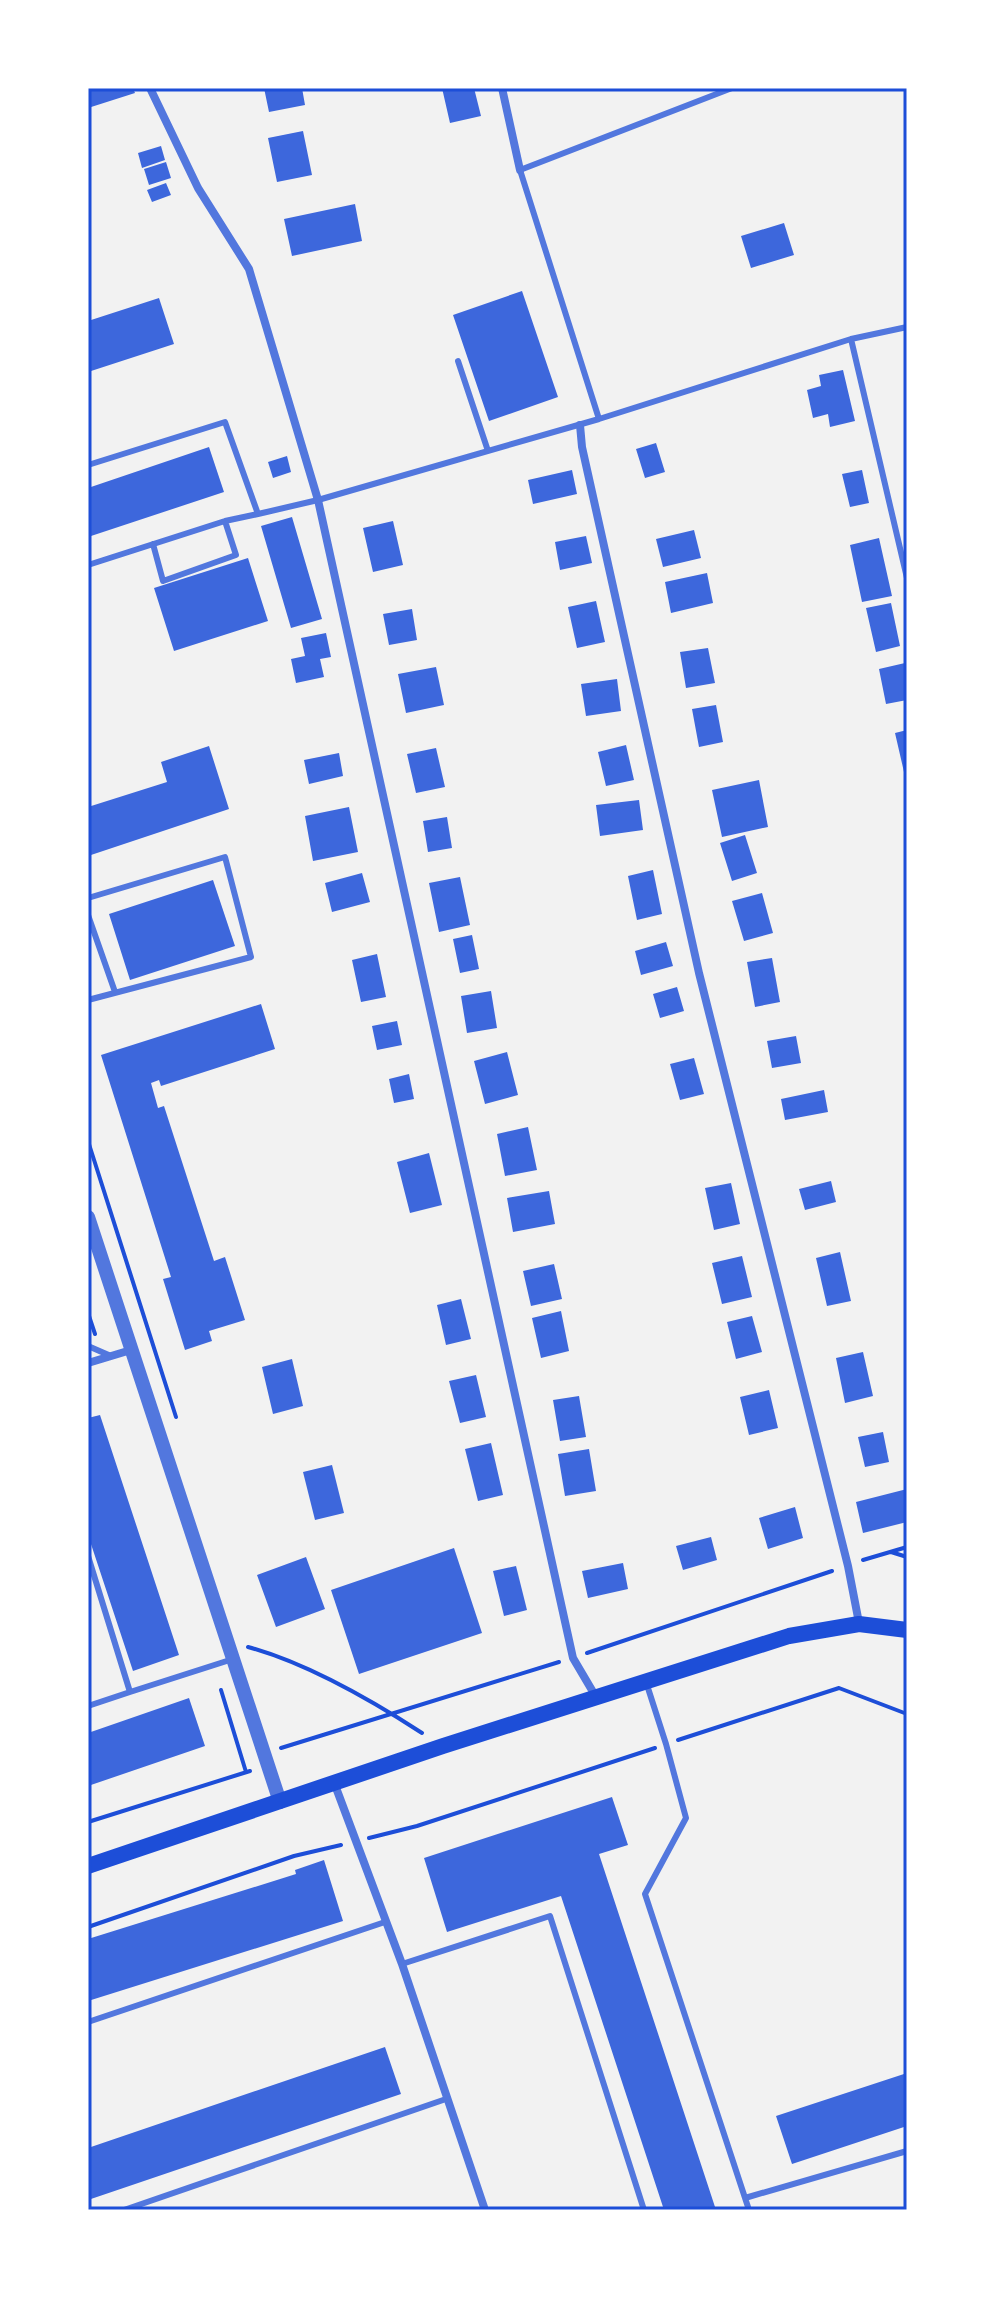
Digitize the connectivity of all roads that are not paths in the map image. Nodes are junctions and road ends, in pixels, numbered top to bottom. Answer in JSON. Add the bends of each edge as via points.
{"nodes":[{"id":1,"x":150,"y":88,"type":"edge"},
{"id":2,"x":502,"y":88,"type":"edge"},
{"id":3,"x":732,"y":88,"type":"edge"},
{"id":4,"x":520,"y":170,"type":"junction"},
{"id":5,"x":907,"y":327,"type":"edge"},
{"id":6,"x":851,"y":339,"type":"junction"},
{"id":7,"x":458,"y":361,"type":"dead end"},
{"id":8,"x":599,"y":419,"type":"junction"},
{"id":9,"x":580,"y":425,"type":"junction"},
{"id":10,"x":488,"y":451,"type":"junction"},
{"id":11,"x":88,"y":465,"type":"edge"},
{"id":12,"x":318,"y":500,"type":"junction"},
{"id":13,"x":258,"y":514,"type":"junction"},
{"id":14,"x":225,"y":521,"type":"junction"},
{"id":15,"x":153,"y":544,"type":"junction"},
{"id":16,"x":88,"y":565,"type":"edge"},
{"id":17,"x":907,"y":578,"type":"edge"},
{"id":18,"x":88,"y":898,"type":"edge"},
{"id":19,"x":88,"y":915,"type":"edge"},
{"id":20,"x":115,"y":992,"type":"junction"},
{"id":21,"x":88,"y":1000,"type":"edge"},
{"id":22,"x":88,"y":1217,"type":"edge"},
{"id":23,"x":88,"y":1346,"type":"edge"},
{"id":24,"x":131,"y":1350,"type":"junction"},
{"id":25,"x":111,"y":1356,"type":"junction"},
{"id":26,"x":88,"y":1363,"type":"edge"},
{"id":27,"x":88,"y":1556,"type":"edge"},
{"id":28,"x":859,"y":1624,"type":"junction"},
{"id":29,"x":907,"y":1630,"type":"edge"},
{"id":30,"x":234,"y":1659,"type":"junction"},
{"id":31,"x":646,"y":1681,"type":"junction"},
{"id":32,"x":130,"y":1692,"type":"junction"},
{"id":33,"x":597,"y":1697,"type":"junction"},
{"id":34,"x":88,"y":1706,"type":"edge"},
{"id":35,"x":335,"y":1785,"type":"junction"},
{"id":36,"x":280,"y":1802,"type":"junction"},
{"id":37,"x":88,"y":1866,"type":"edge"},
{"id":38,"x":385,"y":1922,"type":"junction"},
{"id":39,"x":402,"y":1964,"type":"junction"},
{"id":40,"x":88,"y":2022,"type":"edge"},
{"id":41,"x":446,"y":2099,"type":"junction"},
{"id":42,"x":907,"y":2151,"type":"edge"},
{"id":43,"x":745,"y":2198,"type":"junction"},
{"id":44,"x":124,"y":2210,"type":"edge"},
{"id":45,"x":485,"y":2210,"type":"edge"},
{"id":46,"x":644,"y":2210,"type":"edge"},
{"id":47,"x":749,"y":2210,"type":"edge"}],
"edges":[{"from":1,"to":12,"type":"street","via":[[198,188],[249,269]]},
{"from":2,"to":4,"type":"street"},
{"from":3,"to":4,"type":"lane"},
{"from":4,"to":8,"type":"lane"},
{"from":5,"to":6,"type":"lane"},
{"from":6,"to":8,"type":"lane"},
{"from":6,"to":17,"type":"lane"},
{"from":7,"to":10,"type":"lane"},
{"from":8,"to":9,"type":"lane"},
{"from":9,"to":10,"type":"lane"},
{"from":9,"to":28,"type":"street","via":[[699,973]]},
{"from":10,"to":12,"type":"lane"},
{"from":11,"to":13,"type":"lane","via":[[225,422]]},
{"from":12,"to":13,"type":"lane"},
{"from":12,"to":33,"type":"street","via":[[573,1658]]},
{"from":13,"to":14,"type":"lane"},
{"from":14,"to":15,"type":"lane"},
{"from":14,"to":15,"type":"lane","via":[[236,555],[163,581]]},
{"from":15,"to":16,"type":"lane"},
{"from":18,"to":20,"type":"lane","via":[[225,857],[251,957]]},
{"from":19,"to":20,"type":"lane"},
{"from":20,"to":21,"type":"lane"},
{"from":22,"to":24,"type":"street"},
{"from":23,"to":25,"type":"lane"},
{"from":24,"to":25,"type":"street"},
{"from":24,"to":30,"type":"street"},
{"from":25,"to":26,"type":"street"},
{"from":27,"to":32,"type":"lane"},
{"from":28,"to":29,"type":"main road"},
{"from":28,"to":31,"type":"main road","via":[[789,1636]]},
{"from":30,"to":32,"type":"lane"},
{"from":30,"to":36,"type":"street"},
{"from":31,"to":33,"type":"main road"},
{"from":31,"to":43,"type":"lane","via":[[686,1818],[645,1894]]},
{"from":32,"to":34,"type":"lane"},
{"from":33,"to":35,"type":"main road"},
{"from":35,"to":36,"type":"main road"},
{"from":35,"to":38,"type":"street"},
{"from":36,"to":37,"type":"main road"},
{"from":38,"to":39,"type":"street"},
{"from":38,"to":40,"type":"lane"},
{"from":39,"to":41,"type":"street"},
{"from":39,"to":46,"type":"lane","via":[[550,1916]]},
{"from":41,"to":44,"type":"lane"},
{"from":41,"to":45,"type":"street"},
{"from":42,"to":43,"type":"lane"},
{"from":43,"to":47,"type":"lane"}]}
